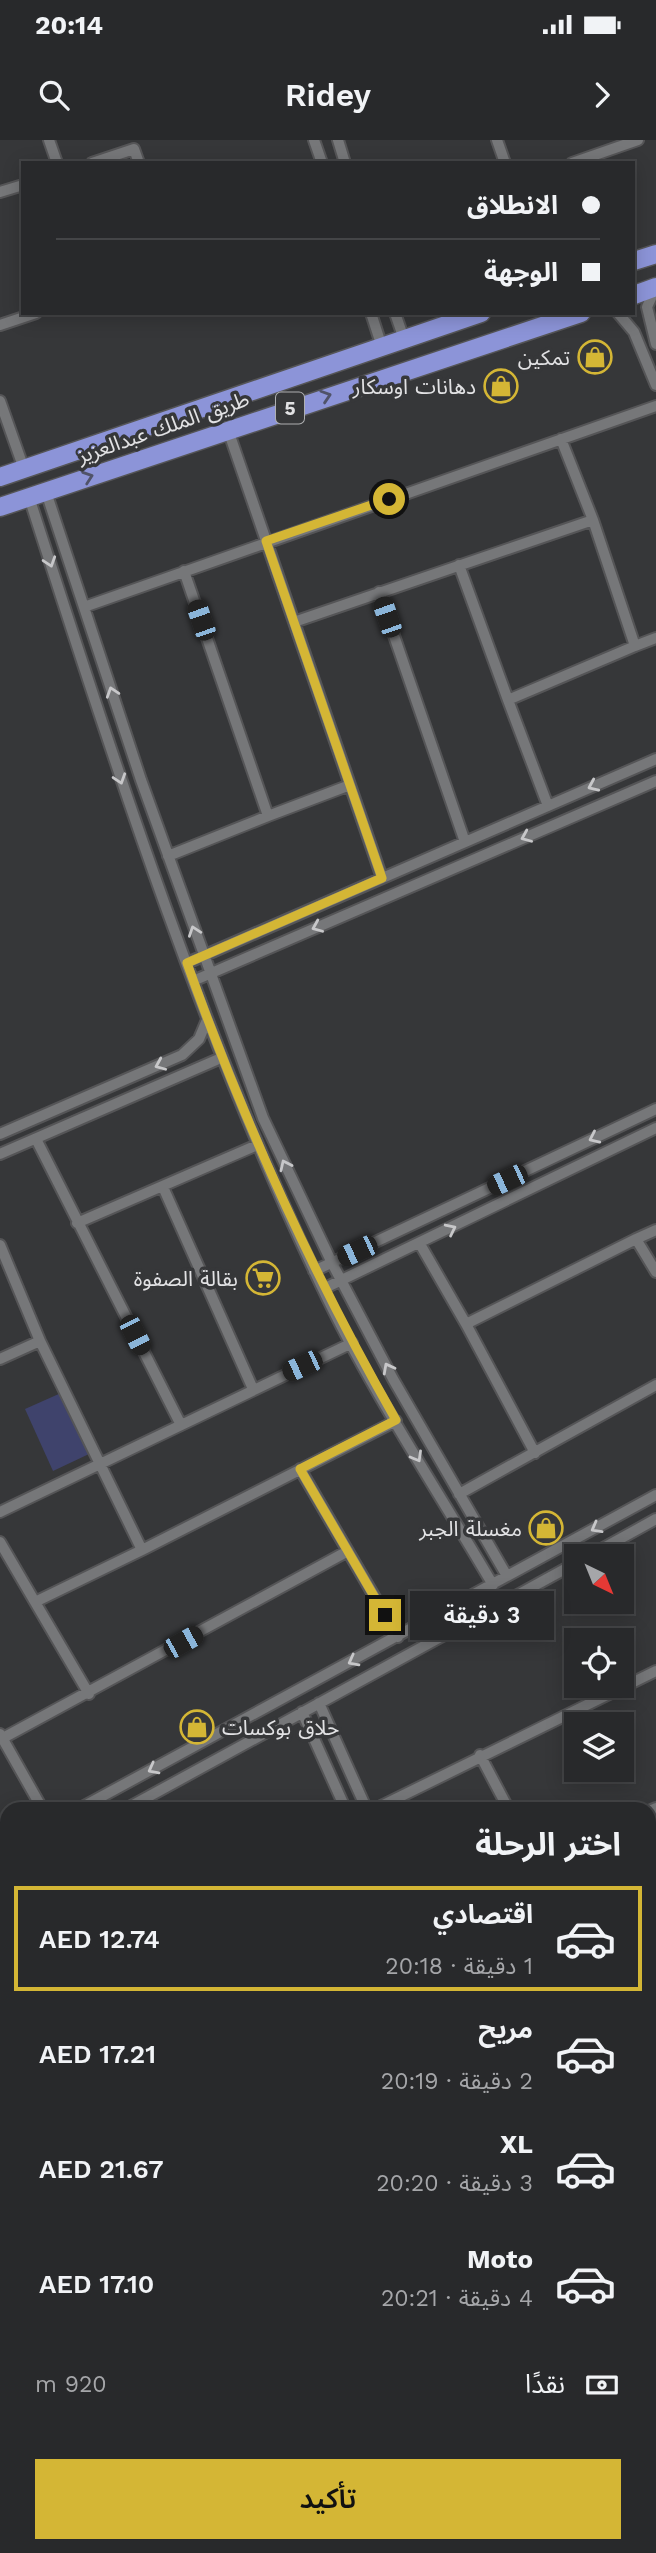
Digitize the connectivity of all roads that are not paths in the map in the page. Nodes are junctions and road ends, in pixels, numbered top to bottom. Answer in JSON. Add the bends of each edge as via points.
{"nodes":[{"id":1,"x":50,"y":140,"type":"edge"},
{"id":2,"x":314,"y":140,"type":"edge"},
{"id":3,"x":338,"y":140,"type":"edge"},
{"id":4,"x":498,"y":140,"type":"edge"},
{"id":5,"x":638,"y":140,"type":"edge"},
{"id":6,"x":132,"y":145,"type":"edge"},
{"id":7,"x":56,"y":161,"type":"edge"},
{"id":8,"x":96,"y":161,"type":"edge"},
{"id":9,"x":321,"y":161,"type":"edge"},
{"id":10,"x":344,"y":161,"type":"edge"},
{"id":11,"x":504,"y":161,"type":"edge"},
{"id":12,"x":578,"y":161,"type":"edge"},
{"id":13,"x":21,"y":186,"type":"edge"},
{"id":14,"x":0,"y":192,"type":"edge"},
{"id":15,"x":656,"y":254,"type":"edge"},
{"id":16,"x":635,"y":261,"type":"edge"},
{"id":17,"x":656,"y":287,"type":"edge"},
{"id":18,"x":635,"y":295,"type":"edge"},
{"id":19,"x":30,"y":315,"type":"edge"},
{"id":20,"x":372,"y":315,"type":"edge"},
{"id":21,"x":396,"y":315,"type":"edge"},
{"id":22,"x":475,"y":315,"type":"edge"},
{"id":23,"x":575,"y":315,"type":"edge"},
{"id":24,"x":620,"y":315,"type":"edge"},
{"id":25,"x":0,"y":326,"type":"edge"},
{"id":26,"x":651,"y":327,"type":"junction"},
{"id":27,"x":634,"y":332,"type":"junction"},
{"id":28,"x":404,"y":340,"type":"junction"},
{"id":29,"x":656,"y":344,"type":"edge"},
{"id":30,"x":382,"y":347,"type":"junction"},
{"id":31,"x":656,"y":385,"type":"edge"},
{"id":32,"x":0,"y":401,"type":"edge"},
{"id":33,"x":656,"y":406,"type":"edge"},
{"id":34,"x":228,"y":429,"type":"junction"},
{"id":35,"x":561,"y":439,"type":"junction"},
{"id":36,"x":24,"y":468,"type":"junction"},
{"id":37,"x":0,"y":477,"type":"edge"},
{"id":38,"x":37,"y":494,"type":"junction"},
{"id":39,"x":0,"y":507,"type":"edge"},
{"id":40,"x":593,"y":520,"type":"junction"},
{"id":41,"x":266,"y":541,"type":"junction"},
{"id":42,"x":459,"y":565,"type":"junction"},
{"id":43,"x":184,"y":571,"type":"junction"},
{"id":44,"x":379,"y":593,"type":"junction"},
{"id":45,"x":84,"y":607,"type":"junction"},
{"id":46,"x":294,"y":622,"type":"junction"},
{"id":47,"x":656,"y":638,"type":"edge"},
{"id":48,"x":635,"y":646,"type":"junction"},
{"id":49,"x":508,"y":700,"type":"junction"},
{"id":50,"x":656,"y":759,"type":"edge"},
{"id":51,"x":656,"y":781,"type":"edge"},
{"id":52,"x":350,"y":785,"type":"junction"},
{"id":53,"x":548,"y":806,"type":"junction"},
{"id":54,"x":268,"y":816,"type":"junction"},
{"id":55,"x":465,"y":842,"type":"junction"},
{"id":56,"x":167,"y":856,"type":"junction"},
{"id":57,"x":382,"y":878,"type":"junction"},
{"id":58,"x":203,"y":956,"type":"junction"},
{"id":59,"x":187,"y":963,"type":"junction"},
{"id":60,"x":209,"y":974,"type":"junction"},
{"id":61,"x":193,"y":981,"type":"junction"},
{"id":62,"x":207,"y":1020,"type":"junction"},
{"id":63,"x":221,"y":1058,"type":"junction"},
{"id":64,"x":656,"y":1109,"type":"edge"},
{"id":65,"x":656,"y":1128,"type":"edge"},
{"id":66,"x":0,"y":1134,"type":"edge"},
{"id":67,"x":36,"y":1139,"type":"junction"},
{"id":68,"x":257,"y":1145,"type":"junction"},
{"id":69,"x":0,"y":1154,"type":"edge"},
{"id":70,"x":163,"y":1187,"type":"junction"},
{"id":71,"x":77,"y":1223,"type":"junction"},
{"id":72,"x":656,"y":1230,"type":"edge"},
{"id":73,"x":636,"y":1239,"type":"junction"},
{"id":74,"x":420,"y":1244,"type":"junction"},
{"id":75,"x":0,"y":1245,"type":"edge"},
{"id":76,"x":3,"y":1257,"type":"edge"},
{"id":77,"x":332,"y":1263,"type":"junction"},
{"id":78,"x":314,"y":1271,"type":"junction"},
{"id":79,"x":656,"y":1272,"type":"edge"},
{"id":80,"x":341,"y":1280,"type":"junction"},
{"id":81,"x":323,"y":1289,"type":"junction"},
{"id":82,"x":466,"y":1324,"type":"junction"},
{"id":83,"x":40,"y":1341,"type":"junction"},
{"id":84,"x":352,"y":1343,"type":"junction"},
{"id":85,"x":0,"y":1359,"type":"edge"},
{"id":86,"x":656,"y":1385,"type":"edge"},
{"id":87,"x":253,"y":1388,"type":"junction"},
{"id":88,"x":396,"y":1420,"type":"junction"},
{"id":89,"x":181,"y":1425,"type":"junction"},
{"id":90,"x":535,"y":1453,"type":"junction"},
{"id":91,"x":100,"y":1463,"type":"junction"},
{"id":92,"x":300,"y":1469,"type":"junction"},
{"id":93,"x":460,"y":1494,"type":"junction"},
{"id":94,"x":656,"y":1495,"type":"edge"},
{"id":95,"x":0,"y":1512,"type":"edge"},
{"id":96,"x":656,"y":1519,"type":"edge"},
{"id":97,"x":0,"y":1542,"type":"edge"},
{"id":98,"x":611,"y":1544,"type":"edge"},
{"id":99,"x":142,"y":1549,"type":"junction"},
{"id":100,"x":348,"y":1551,"type":"junction"},
{"id":101,"x":564,"y":1570,"type":"edge"},
{"id":102,"x":507,"y":1576,"type":"junction"},
{"id":103,"x":493,"y":1585,"type":"junction"},
{"id":104,"x":35,"y":1602,"type":"junction"},
{"id":105,"x":398,"y":1637,"type":"junction"},
{"id":106,"x":656,"y":1671,"type":"edge"},
{"id":107,"x":89,"y":1694,"type":"junction"},
{"id":108,"x":319,"y":1703,"type":"junction"},
{"id":109,"x":302,"y":1712,"type":"junction"},
{"id":110,"x":1,"y":1736,"type":"edge"},
{"id":111,"x":480,"y":1755,"type":"junction"},
{"id":112,"x":38,"y":1802,"type":"edge"},
{"id":113,"x":92,"y":1802,"type":"edge"},
{"id":114,"x":139,"y":1802,"type":"edge"},
{"id":115,"x":342,"y":1802,"type":"edge"},
{"id":116,"x":363,"y":1802,"type":"edge"},
{"id":117,"x":389,"y":1802,"type":"edge"},
{"id":118,"x":505,"y":1802,"type":"edge"}],
"edges":[{"from":1,"to":7,"type":"street"},
{"from":2,"to":9,"type":"street"},
{"from":3,"to":10,"type":"street"},
{"from":4,"to":11,"type":"street"},
{"from":5,"to":12,"type":"street"},
{"from":6,"to":8,"type":"street"},
{"from":13,"to":14,"type":"street"},
{"from":15,"to":16,"type":"highway"},
{"from":17,"to":18,"type":"highway"},
{"from":17,"to":26,"type":"street","via":[[647,307]]},
{"from":19,"to":25,"type":"street"},
{"from":20,"to":30,"type":"street"},
{"from":21,"to":28,"type":"street"},
{"from":22,"to":28,"type":"highway","name":"طريق الملك عبدالعزيز","number":"5"},
{"from":34,"to":23,"type":"highway","name":"طريق الملك عبدالعزيز","number":"5","one_way":true},
{"from":24,"to":27,"type":"street"},
{"from":26,"to":27,"type":"street"},
{"from":26,"to":29,"type":"street"},
{"from":27,"to":31,"type":"street"},
{"from":28,"to":30,"type":"highway","name":"طريق الملك عبدالعزيز","number":"5"},
{"from":30,"to":36,"type":"highway","name":"طريق الملك عبدالعزيز","number":"5"},
{"from":32,"to":36,"type":"street"},
{"from":33,"to":35,"type":"street"},
{"from":38,"to":34,"type":"highway","name":"طريق الملك عبدالعزيز","number":"5","one_way":true},
{"from":34,"to":41,"type":"street"},
{"from":35,"to":40,"type":"street"},
{"from":35,"to":41,"type":"street"},
{"from":36,"to":37,"type":"highway","name":"طريق الملك عبدالعزيز","number":"5"},
{"from":38,"to":39,"type":"highway","name":"طريق الملك عبدالعزيز","number":"5"},
{"from":38,"to":45,"type":"street"},
{"from":38,"to":59,"type":"street","one_way":true,"via":[[122,786]]},
{"from":40,"to":42,"type":"street"},
{"from":40,"to":48,"type":"street"},
{"from":41,"to":43,"type":"street"},
{"from":41,"to":46,"type":"street"},
{"from":42,"to":44,"type":"street"},
{"from":42,"to":49,"type":"street"},
{"from":43,"to":45,"type":"street"},
{"from":43,"to":54,"type":"street"},
{"from":44,"to":46,"type":"street"},
{"from":44,"to":55,"type":"street"},
{"from":56,"to":45,"type":"street","one_way":true},
{"from":46,"to":52,"type":"street"},
{"from":47,"to":48,"type":"street"},
{"from":48,"to":49,"type":"street"},
{"from":49,"to":53,"type":"street"},
{"from":50,"to":53,"type":"street","one_way":true},
{"from":51,"to":60,"type":"street","one_way":true},
{"from":52,"to":54,"type":"street"},
{"from":52,"to":57,"type":"street"},
{"from":53,"to":55,"type":"street"},
{"from":54,"to":56,"type":"street"},
{"from":55,"to":57,"type":"street"},
{"from":58,"to":56,"type":"street","one_way":true},
{"from":57,"to":58,"type":"street"},
{"from":58,"to":59,"type":"street"},
{"from":58,"to":60,"type":"street"},
{"from":59,"to":61,"type":"street"},
{"from":60,"to":61,"type":"street"},
{"from":77,"to":60,"type":"street","one_way":true,"via":[[263,1118]]},
{"from":61,"to":62,"type":"street"},
{"from":62,"to":63,"type":"street"},
{"from":62,"to":66,"type":"street","one_way":true,"via":[[199,1039],[182,1055]]},
{"from":63,"to":67,"type":"street"},
{"from":63,"to":68,"type":"street"},
{"from":64,"to":77,"type":"street","one_way":true},
{"from":74,"to":65,"type":"street","one_way":true},
{"from":67,"to":69,"type":"street"},
{"from":67,"to":71,"type":"street"},
{"from":68,"to":70,"type":"street"},
{"from":68,"to":78,"type":"street"},
{"from":70,"to":71,"type":"street"},
{"from":70,"to":87,"type":"street"},
{"from":71,"to":89,"type":"street"},
{"from":72,"to":73,"type":"street"},
{"from":73,"to":79,"type":"street"},
{"from":73,"to":82,"type":"street"},
{"from":74,"to":80,"type":"street"},
{"from":74,"to":82,"type":"street"},
{"from":75,"to":76,"type":"street"},
{"from":76,"to":83,"type":"street"},
{"from":77,"to":78,"type":"street"},
{"from":77,"to":80,"type":"street"},
{"from":78,"to":81,"type":"street"},
{"from":80,"to":81,"type":"street"},
{"from":93,"to":80,"type":"street","one_way":true},
{"from":81,"to":84,"type":"street"},
{"from":82,"to":90,"type":"street"},
{"from":83,"to":85,"type":"street"},
{"from":83,"to":91,"type":"street"},
{"from":84,"to":87,"type":"street"},
{"from":84,"to":88,"type":"street"},
{"from":86,"to":90,"type":"street"},
{"from":87,"to":89,"type":"street"},
{"from":88,"to":92,"type":"street"},
{"from":88,"to":103,"type":"street","one_way":true},
{"from":89,"to":91,"type":"street"},
{"from":90,"to":93,"type":"street"},
{"from":91,"to":95,"type":"street"},
{"from":91,"to":99,"type":"street"},
{"from":92,"to":99,"type":"street"},
{"from":92,"to":100,"type":"street"},
{"from":93,"to":102,"type":"street"},
{"from":94,"to":102,"type":"street","one_way":true},
{"from":96,"to":98,"type":"street"},
{"from":97,"to":104,"type":"street"},
{"from":99,"to":104,"type":"street"},
{"from":100,"to":105,"type":"street"},
{"from":100,"to":107,"type":"street"},
{"from":101,"to":108,"type":"street"},
{"from":102,"to":103,"type":"street"},
{"from":103,"to":105,"type":"street"},
{"from":104,"to":107,"type":"street"},
{"from":105,"to":113,"type":"street","one_way":true},
{"from":106,"to":111,"type":"street"},
{"from":107,"to":110,"type":"street"},
{"from":108,"to":109,"type":"street"},
{"from":108,"to":116,"type":"street"},
{"from":109,"to":114,"type":"street"},
{"from":109,"to":115,"type":"street"},
{"from":110,"to":112,"type":"street"},
{"from":111,"to":117,"type":"street"},
{"from":111,"to":118,"type":"street"}]}
